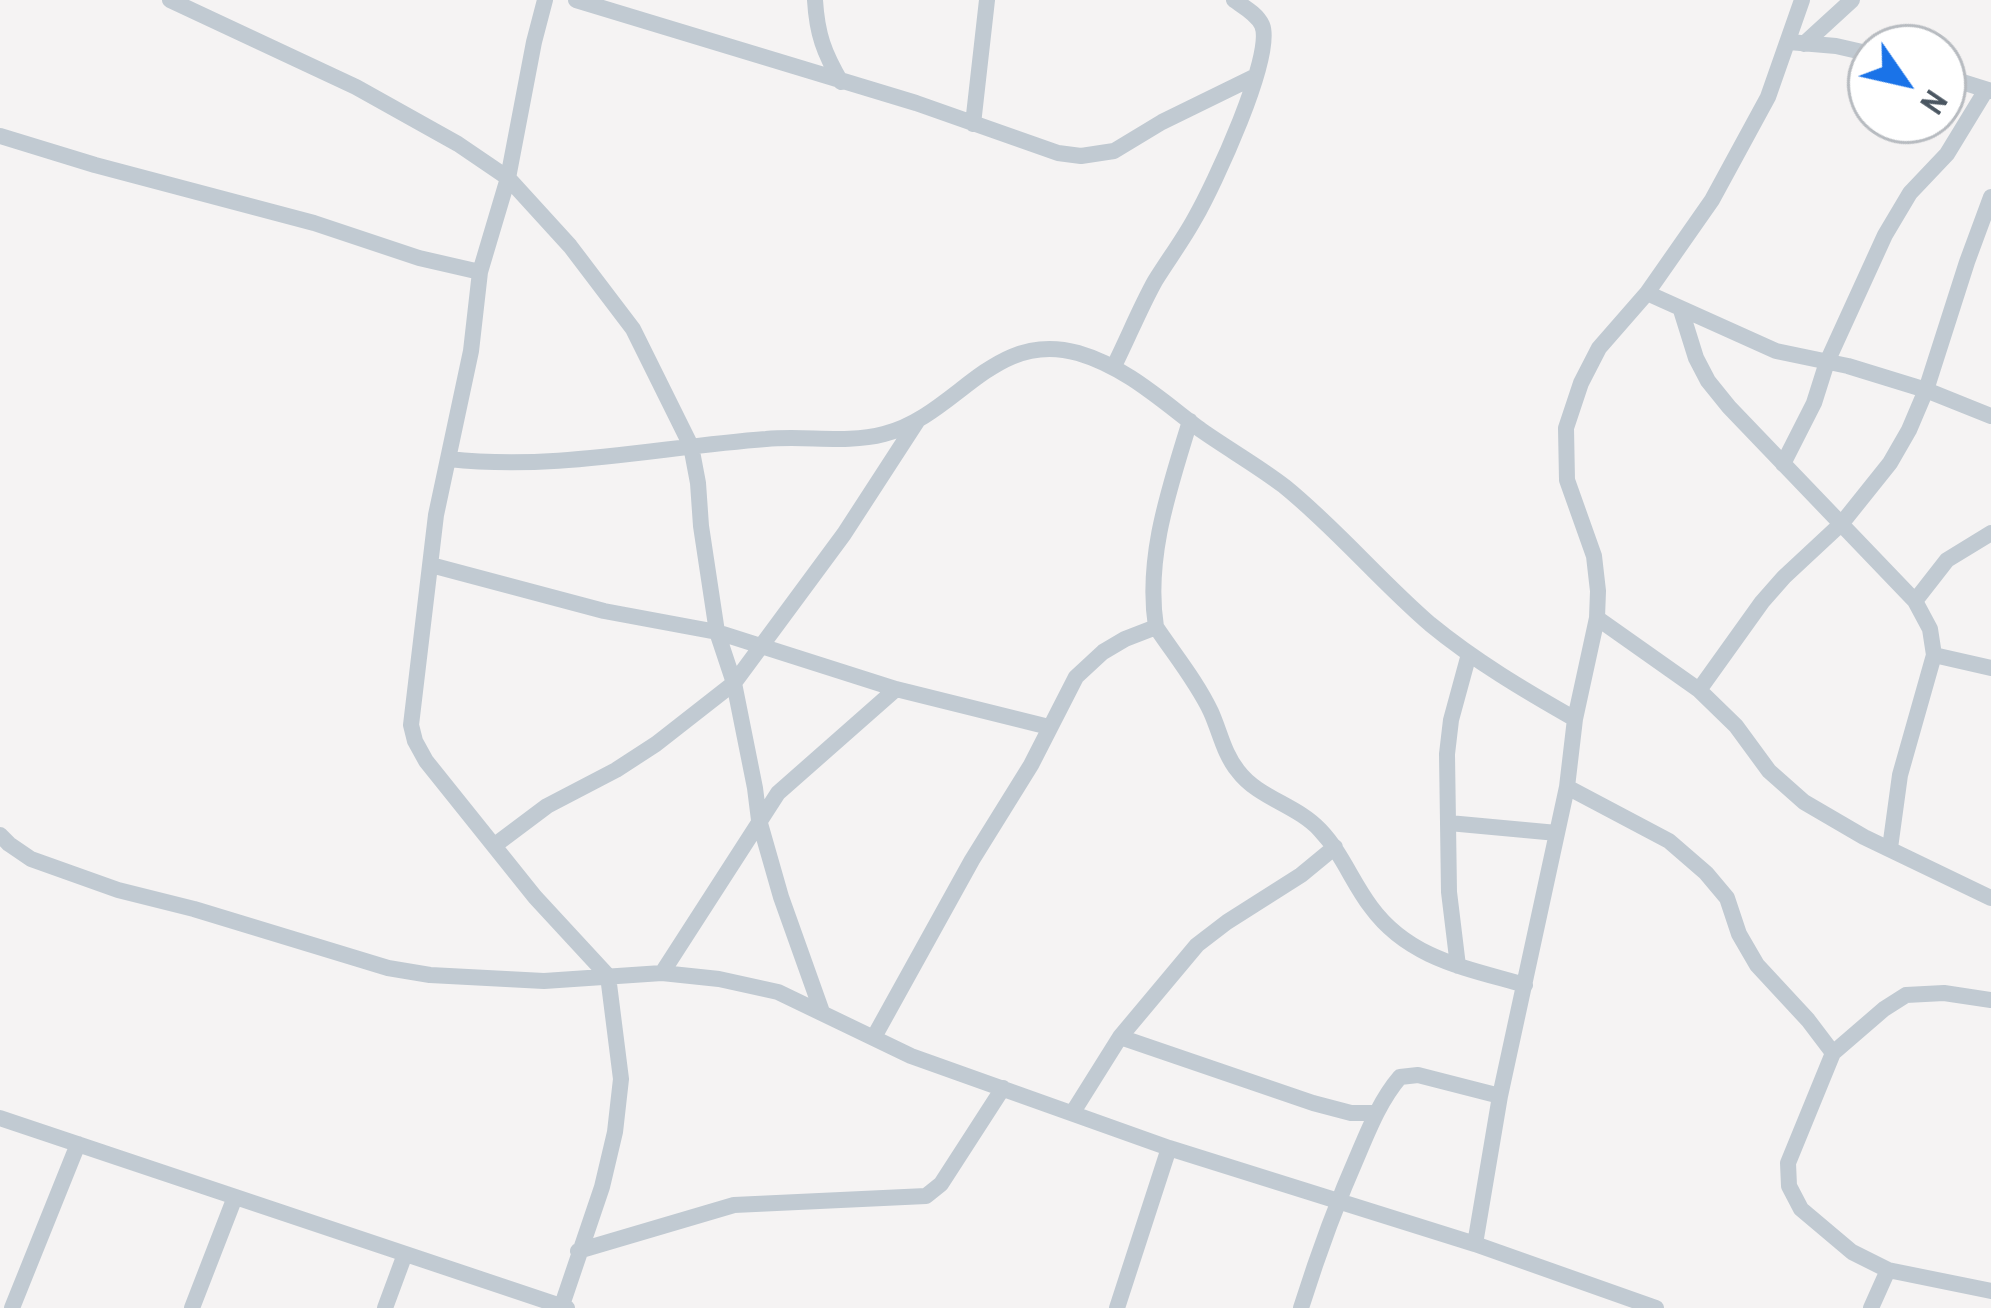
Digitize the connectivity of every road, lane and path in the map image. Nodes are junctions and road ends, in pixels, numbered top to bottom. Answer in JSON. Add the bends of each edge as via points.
{"nodes":[{"id":1,"x":170,"y":0,"type":"edge"},
{"id":2,"x":545,"y":0,"type":"edge"},
{"id":3,"x":576,"y":0,"type":"edge"},
{"id":4,"x":815,"y":0,"type":"edge"},
{"id":5,"x":987,"y":0,"type":"edge"},
{"id":6,"x":1234,"y":0,"type":"edge"},
{"id":7,"x":1802,"y":0,"type":"edge"},
{"id":8,"x":1852,"y":0,"type":"edge"},
{"id":9,"x":1797,"y":43,"type":"junction"},
{"id":10,"x":1847,"y":49,"type":"edge"},
{"id":11,"x":1256,"y":76,"type":"junction"},
{"id":12,"x":842,"y":82,"type":"junction"},
{"id":13,"x":1988,"y":90,"type":"edge"},
{"id":14,"x":973,"y":124,"type":"junction"},
{"id":15,"x":0,"y":136,"type":"edge"},
{"id":16,"x":508,"y":178,"type":"junction"},
{"id":17,"x":1991,"y":196,"type":"edge"},
{"id":18,"x":480,"y":272,"type":"junction"},
{"id":19,"x":1647,"y":293,"type":"junction"},
{"id":20,"x":1681,"y":310,"type":"junction"},
{"id":21,"x":1828,"y":362,"type":"junction"},
{"id":22,"x":1114,"y":366,"type":"junction"},
{"id":23,"x":1926,"y":391,"type":"junction"},
{"id":24,"x":1991,"y":415,"type":"edge"},
{"id":25,"x":919,"y":418,"type":"junction"},
{"id":26,"x":1190,"y":421,"type":"junction"},
{"id":27,"x":691,"y":446,"type":"junction"},
{"id":28,"x":449,"y":459,"type":"junction"},
{"id":29,"x":1783,"y":464,"type":"junction"},
{"id":30,"x":1842,"y":523,"type":"junction"},
{"id":31,"x":1991,"y":533,"type":"edge"},
{"id":32,"x":431,"y":565,"type":"junction"},
{"id":33,"x":1915,"y":601,"type":"junction"},
{"id":34,"x":1597,"y":618,"type":"junction"},
{"id":35,"x":1156,"y":627,"type":"junction"},
{"id":36,"x":717,"y":632,"type":"junction"},
{"id":37,"x":760,"y":648,"type":"junction"},
{"id":38,"x":1469,"y":654,"type":"junction"},
{"id":39,"x":1934,"y":655,"type":"junction"},
{"id":40,"x":1991,"y":668,"type":"edge"},
{"id":41,"x":734,"y":683,"type":"junction"},
{"id":42,"x":896,"y":689,"type":"junction"},
{"id":43,"x":1699,"y":690,"type":"junction"},
{"id":44,"x":1575,"y":718,"type":"junction"},
{"id":45,"x":1049,"y":727,"type":"junction"},
{"id":46,"x":1567,"y":787,"type":"junction"},
{"id":47,"x":759,"y":820,"type":"junction"},
{"id":48,"x":1450,"y":823,"type":"junction"},
{"id":49,"x":1557,"y":833,"type":"junction"},
{"id":50,"x":0,"y":835,"type":"edge"},
{"id":51,"x":495,"y":845,"type":"junction"},
{"id":52,"x":1335,"y":847,"type":"junction"},
{"id":53,"x":1890,"y":848,"type":"junction"},
{"id":54,"x":1991,"y":898,"type":"edge"},
{"id":55,"x":1459,"y":966,"type":"junction"},
{"id":56,"x":662,"y":973,"type":"junction"},
{"id":57,"x":608,"y":976,"type":"junction"},
{"id":58,"x":1525,"y":985,"type":"junction"},
{"id":59,"x":1991,"y":1000,"type":"edge"},
{"id":60,"x":822,"y":1012,"type":"junction"},
{"id":61,"x":874,"y":1037,"type":"junction"},
{"id":62,"x":1120,"y":1037,"type":"junction"},
{"id":63,"x":1833,"y":1053,"type":"junction"},
{"id":64,"x":1003,"y":1088,"type":"junction"},
{"id":65,"x":1499,"y":1096,"type":"junction"},
{"id":66,"x":1072,"y":1112,"type":"junction"},
{"id":67,"x":1376,"y":1113,"type":"junction"},
{"id":68,"x":0,"y":1118,"type":"edge"},
{"id":69,"x":78,"y":1144,"type":"junction"},
{"id":70,"x":1168,"y":1148,"type":"junction"},
{"id":71,"x":235,"y":1197,"type":"junction"},
{"id":72,"x":1337,"y":1200,"type":"junction"},
{"id":73,"x":1475,"y":1244,"type":"junction"},
{"id":74,"x":578,"y":1251,"type":"junction"},
{"id":75,"x":405,"y":1254,"type":"junction"},
{"id":76,"x":1888,"y":1270,"type":"junction"},
{"id":77,"x":1991,"y":1291,"type":"edge"},
{"id":78,"x":563,"y":1307,"type":"edge"},
{"id":79,"x":12,"y":1308,"type":"edge"},
{"id":80,"x":192,"y":1308,"type":"edge"},
{"id":81,"x":385,"y":1308,"type":"edge"},
{"id":82,"x":1117,"y":1308,"type":"edge"},
{"id":83,"x":1300,"y":1308,"type":"edge"},
{"id":84,"x":1656,"y":1308,"type":"edge"},
{"id":85,"x":1871,"y":1308,"type":"edge"}],
"edges":[{"from":1,"to":16,"type":"street","via":[[356,87]]},
{"from":2,"to":16,"type":"street"},
{"from":3,"to":12,"type":"street"},
{"from":4,"to":12,"type":"street","via":[[824,52]]},
{"from":5,"to":14,"type":"street"},
{"from":6,"to":11,"type":"street","via":[[1262,24]]},
{"from":7,"to":9,"type":"street"},
{"from":8,"to":9,"type":"street"},
{"from":9,"to":10,"type":"street"},
{"from":9,"to":19,"type":"street","via":[[1712,200]]},
{"from":11,"to":14,"type":"street","via":[[1114,151],[1058,153]]},
{"from":11,"to":22,"type":"street","via":[[1196,216]]},
{"from":12,"to":14,"type":"street"},
{"from":13,"to":21,"type":"street","via":[[1948,154],[1910,193]]},
{"from":15,"to":18,"type":"street"},
{"from":16,"to":18,"type":"street"},
{"from":16,"to":27,"type":"street","via":[[633,329]]},
{"from":17,"to":23,"type":"street"},
{"from":18,"to":28,"type":"street"},
{"from":19,"to":20,"type":"street"},
{"from":19,"to":34,"type":"street","via":[[1599,348],[1566,428],[1567,480],[1594,556]]},
{"from":20,"to":21,"type":"street","via":[[1776,351]]},
{"from":20,"to":29,"type":"street","via":[[1708,381]]},
{"from":21,"to":23,"type":"street"},
{"from":21,"to":29,"type":"street"},
{"from":22,"to":25,"type":"street","via":[[1044,348],[1011,355]]},
{"from":22,"to":26,"type":"street"},
{"from":23,"to":24,"type":"street"},
{"from":23,"to":30,"type":"street","via":[[1890,463]]},
{"from":25,"to":27,"type":"street","via":[[885,434]]},
{"from":25,"to":37,"type":"street"},
{"from":26,"to":35,"type":"street","via":[[1164,505]]},
{"from":26,"to":38,"type":"street","via":[[1283,486]]},
{"from":27,"to":28,"type":"street","via":[[577,462]]},
{"from":27,"to":36,"type":"street"},
{"from":28,"to":32,"type":"street"},
{"from":29,"to":30,"type":"street"},
{"from":30,"to":33,"type":"street"},
{"from":30,"to":43,"type":"street","via":[[1762,602]]},
{"from":31,"to":33,"type":"street","via":[[1947,560]]},
{"from":32,"to":36,"type":"street"},
{"from":32,"to":51,"type":"street","via":[[411,725],[426,760]]},
{"from":33,"to":39,"type":"street"},
{"from":34,"to":43,"type":"street"},
{"from":34,"to":44,"type":"street"},
{"from":35,"to":45,"type":"street","via":[[1114,645],[1076,676]]},
{"from":35,"to":52,"type":"street","via":[[1238,772],[1299,811]]},
{"from":36,"to":37,"type":"street"},
{"from":36,"to":41,"type":"street"},
{"from":37,"to":41,"type":"street"},
{"from":37,"to":42,"type":"street"},
{"from":38,"to":44,"type":"street"},
{"from":38,"to":48,"type":"street","via":[[1447,754]]},
{"from":39,"to":40,"type":"street"},
{"from":39,"to":53,"type":"street","via":[[1900,775]]},
{"from":41,"to":47,"type":"street"},
{"from":41,"to":51,"type":"street","via":[[656,744]]},
{"from":42,"to":45,"type":"street"},
{"from":42,"to":47,"type":"street","via":[[778,793]]},
{"from":43,"to":53,"type":"street","via":[[1804,802]]},
{"from":44,"to":46,"type":"street"},
{"from":45,"to":61,"type":"street"},
{"from":46,"to":49,"type":"street"},
{"from":46,"to":63,"type":"street","via":[[1669,841],[1706,873],[1727,898],[1757,965]]},
{"from":47,"to":56,"type":"street"},
{"from":47,"to":60,"type":"street"},
{"from":48,"to":49,"type":"street"},
{"from":48,"to":55,"type":"street"},
{"from":49,"to":58,"type":"street"},
{"from":50,"to":57,"type":"street","via":[[31,859],[118,890],[388,968],[544,981]]},
{"from":51,"to":57,"type":"street"},
{"from":52,"to":55,"type":"street","via":[[1383,920],[1422,953]]},
{"from":52,"to":62,"type":"street","via":[[1197,945]]},
{"from":53,"to":54,"type":"street"},
{"from":55,"to":58,"type":"street"},
{"from":56,"to":57,"type":"street"},
{"from":56,"to":60,"type":"street","via":[[778,992]]},
{"from":57,"to":74,"type":"street","via":[[621,1079],[602,1187]]},
{"from":58,"to":65,"type":"street"},
{"from":59,"to":63,"type":"street","via":[[1906,995]]},
{"from":60,"to":61,"type":"street"},
{"from":61,"to":64,"type":"street"},
{"from":62,"to":66,"type":"street"},
{"from":62,"to":67,"type":"street","via":[[1313,1103]]},
{"from":63,"to":76,"type":"street","via":[[1788,1163],[1789,1186],[1818,1225]]},
{"from":64,"to":66,"type":"street"},
{"from":64,"to":74,"type":"street","via":[[926,1196],[734,1205]]},
{"from":65,"to":67,"type":"street","via":[[1400,1076]]},
{"from":65,"to":73,"type":"street"},
{"from":66,"to":70,"type":"street"},
{"from":67,"to":72,"type":"street"},
{"from":68,"to":69,"type":"street"},
{"from":69,"to":71,"type":"street"},
{"from":69,"to":79,"type":"street"},
{"from":70,"to":72,"type":"street"},
{"from":70,"to":82,"type":"street"},
{"from":71,"to":75,"type":"street"},
{"from":71,"to":80,"type":"street"},
{"from":72,"to":73,"type":"street"},
{"from":72,"to":83,"type":"street"},
{"from":73,"to":84,"type":"street"},
{"from":74,"to":78,"type":"street"},
{"from":75,"to":78,"type":"street"},
{"from":75,"to":81,"type":"street"},
{"from":76,"to":77,"type":"street"},
{"from":76,"to":85,"type":"street"}]}
